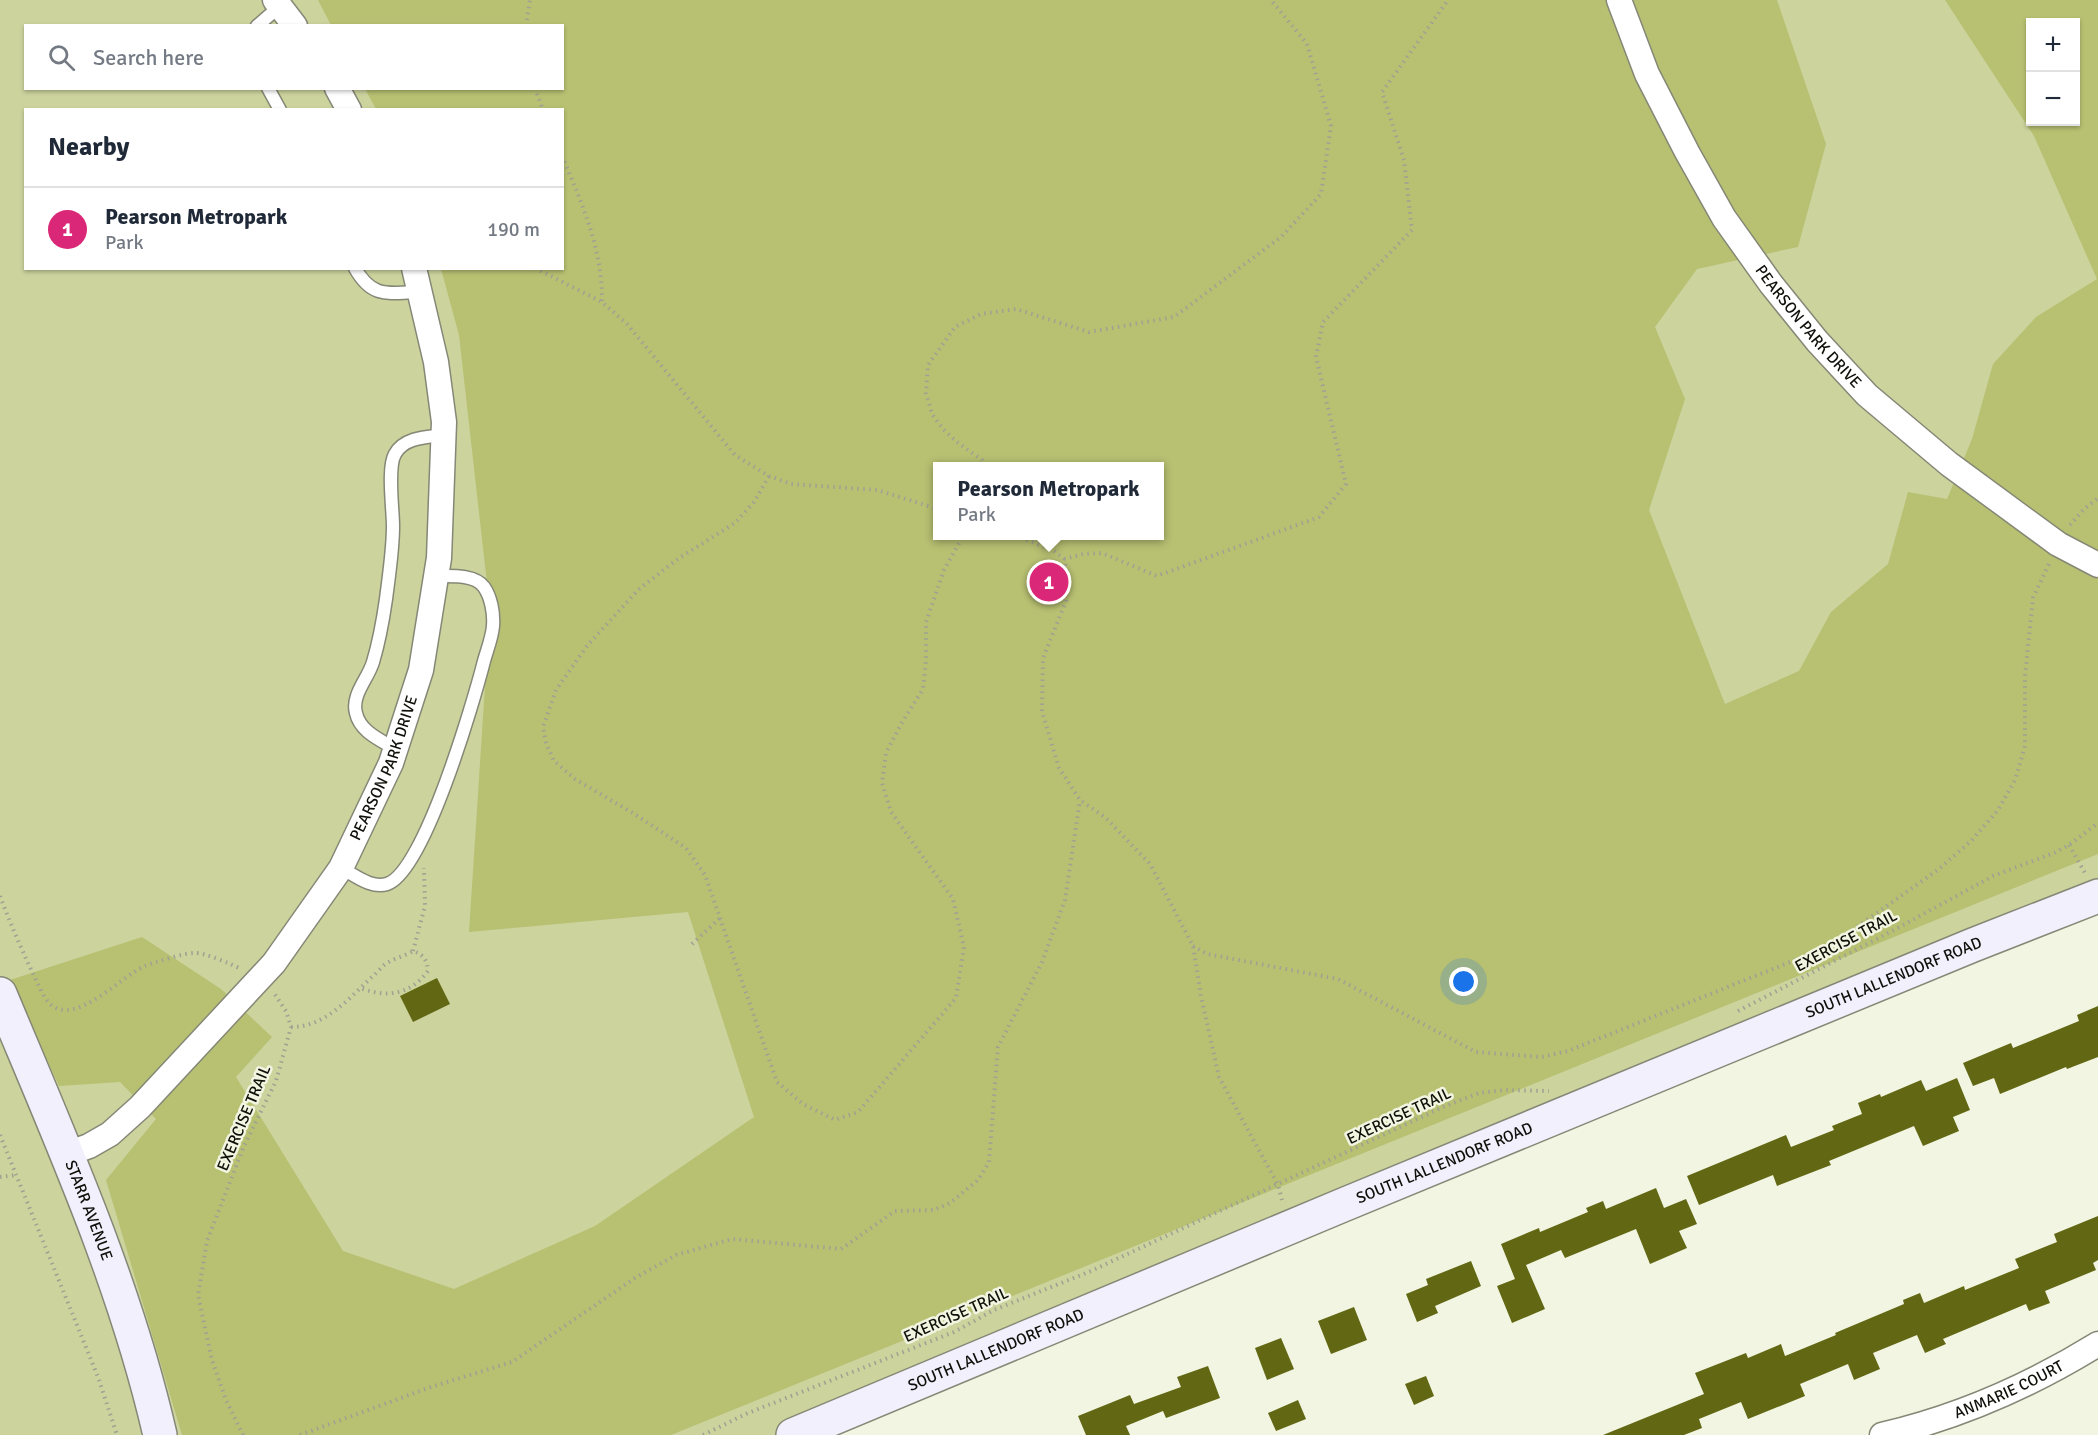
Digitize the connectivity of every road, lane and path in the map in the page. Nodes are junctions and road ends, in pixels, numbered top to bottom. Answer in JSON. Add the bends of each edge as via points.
{"nodes":[{"id":1,"x":530,"y":0,"type":"edge"},
{"id":2,"x":1271,"y":0,"type":"edge"},
{"id":3,"x":1448,"y":0,"type":"edge"},
{"id":4,"x":1619,"y":0,"type":"edge"},
{"id":5,"x":278,"y":3,"type":"edge"},
{"id":6,"x":259,"y":24,"type":"edge"},
{"id":7,"x":294,"y":24,"type":"edge"},
{"id":8,"x":526,"y":24,"type":"edge"},
{"id":9,"x":269,"y":90,"type":"edge"},
{"id":10,"x":338,"y":90,"type":"edge"},
{"id":11,"x":536,"y":90,"type":"edge"},
{"id":12,"x":279,"y":108,"type":"edge"},
{"id":13,"x":348,"y":108,"type":"edge"},
{"id":14,"x":542,"y":108,"type":"edge"},
{"id":15,"x":564,"y":161,"type":"edge"},
{"id":16,"x":357,"y":270,"type":"edge"},
{"id":17,"x":539,"y":270,"type":"edge"},
{"id":18,"x":417,"y":280,"type":"edge"},
{"id":19,"x":602,"y":302,"type":"junction"},
{"id":20,"x":444,"y":435,"type":"junction"},
{"id":21,"x":983,"y":462,"type":"edge"},
{"id":22,"x":769,"y":476,"type":"junction"},
{"id":23,"x":2098,"y":498,"type":"edge"},
{"id":24,"x":933,"y":507,"type":"edge"},
{"id":25,"x":961,"y":540,"type":"edge"},
{"id":26,"x":1026,"y":540,"type":"edge"},
{"id":27,"x":2058,"y":544,"type":"junction"},
{"id":28,"x":1064,"y":559,"type":"junction"},
{"id":29,"x":2098,"y":565,"type":"edge"},
{"id":30,"x":437,"y":576,"type":"junction"},
{"id":31,"x":395,"y":748,"type":"junction"},
{"id":32,"x":1080,"y":800,"type":"junction"},
{"id":33,"x":2098,"y":823,"type":"edge"},
{"id":34,"x":418,"y":844,"type":"junction"},
{"id":35,"x":341,"y":868,"type":"junction"},
{"id":36,"x":0,"y":896,"type":"edge"},
{"id":37,"x":2098,"y":896,"type":"edge"},
{"id":38,"x":720,"y":918,"type":"junction"},
{"id":39,"x":692,"y":944,"type":"dead end"},
{"id":40,"x":1193,"y":946,"type":"junction"},
{"id":41,"x":413,"y":951,"type":"junction"},
{"id":42,"x":259,"y":980,"type":"junction"},
{"id":43,"x":360,"y":988,"type":"junction"},
{"id":44,"x":0,"y":994,"type":"edge"},
{"id":45,"x":1732,"y":1015,"type":"dead end"},
{"id":46,"x":291,"y":1027,"type":"junction"},
{"id":47,"x":1551,"y":1091,"type":"dead end"},
{"id":48,"x":0,"y":1136,"type":"edge"},
{"id":49,"x":67,"y":1154,"type":"junction"},
{"id":50,"x":16,"y":1175,"type":"junction"},
{"id":51,"x":0,"y":1177,"type":"edge"},
{"id":52,"x":1278,"y":1185,"type":"junction"},
{"id":53,"x":1289,"y":1228,"type":"junction"},
{"id":54,"x":2098,"y":1344,"type":"edge"},
{"id":55,"x":117,"y":1435,"type":"edge"},
{"id":56,"x":160,"y":1435,"type":"edge"},
{"id":57,"x":243,"y":1435,"type":"edge"},
{"id":58,"x":300,"y":1435,"type":"edge"},
{"id":59,"x":704,"y":1435,"type":"edge"},
{"id":60,"x":793,"y":1435,"type":"edge"},
{"id":61,"x":1882,"y":1435,"type":"edge"}],
"edges":[{"from":1,"to":8,"type":"path"},
{"from":2,"to":21,"type":"path","via":[[1307,44],[1331,126],[1321,194],[1281,237],[1174,317],[1089,332],[1017,309],[981,314],[955,327],[928,365],[926,393],[932,414],[943,429]]},
{"from":3,"to":28,"type":"path","via":[[1382,92],[1404,160],[1412,230],[1323,322],[1316,357],[1346,483],[1319,517],[1157,576],[1102,554]]},
{"from":4,"to":27,"type":"street","name":"PEARSON PARK DRIVE","via":[[1647,74],[1687,152],[1724,218],[1771,284],[1867,395],[1949,464]]},
{"from":5,"to":6,"type":"lane"},
{"from":5,"to":7,"type":"street"},
{"from":9,"to":12,"type":"lane"},
{"from":10,"to":13,"type":"street"},
{"from":11,"to":14,"type":"path"},
{"from":15,"to":19,"type":"path","via":[[587,217],[602,280]]},
{"from":16,"to":18,"type":"lane","via":[[367,286],[377,292]]},
{"from":17,"to":19,"type":"path"},
{"from":18,"to":20,"type":"street","name":"PEARSON PARK DRIVE","via":[[436,362]]},
{"from":19,"to":22,"type":"path","via":[[627,324],[735,455]]},
{"from":20,"to":30,"type":"street","name":"PEARSON PARK DRIVE"},
{"from":20,"to":31,"type":"lane","via":[[406,442],[393,456],[393,528],[386,602],[373,664],[358,693],[355,712],[372,735]]},
{"from":22,"to":24,"type":"path","via":[[791,484],[877,490]]},
{"from":22,"to":38,"type":"path","via":[[754,502],[735,523],[679,558],[638,590],[587,646],[556,690],[543,727],[554,761],[575,779],[686,848],[705,875]]},
{"from":23,"to":27,"type":"path","via":[[2084,509]]},
{"from":25,"to":38,"type":"path","via":[[944,570],[926,622],[923,689],[886,753],[882,783],[891,812],[953,899],[964,947],[956,998],[858,1112],[835,1120],[803,1104],[777,1082]]},
{"from":26,"to":28,"type":"path","via":[[1053,550]]},
{"from":27,"to":29,"type":"street","name":"PEARSON PARK DRIVE"},
{"from":27,"to":40,"type":"path","via":[[2033,598],[2025,676],[2025,746],[2015,780],[1998,810],[1939,869],[1830,946],[1568,1051],[1541,1057],[1476,1052],[1338,979],[1207,954]]},
{"from":28,"to":32,"type":"path","via":[[1066,601],[1043,658],[1042,711],[1059,768]]},
{"from":30,"to":31,"type":"street","name":"PEARSON PARK DRIVE","via":[[422,670]]},
{"from":30,"to":34,"type":"lane","via":[[478,581],[492,604],[493,626],[471,711],[430,822]]},
{"from":31,"to":35,"type":"street","name":"PEARSON PARK DRIVE"},
{"from":32,"to":40,"type":"path","via":[[1106,818],[1150,864]]},
{"from":32,"to":58,"type":"path","via":[[1065,900],[1042,962],[998,1047],[989,1162],[966,1190],[934,1210],[895,1211],[841,1249],[732,1239],[676,1255],[635,1278],[512,1362]]},
{"from":33,"to":45,"type":"path","name":"EXERCISE TRAIL","via":[[2054,853],[1993,876]]},
{"from":34,"to":35,"type":"lane","via":[[407,866],[386,885],[369,883]]},
{"from":34,"to":41,"type":"path","via":[[426,875],[425,906]]},
{"from":35,"to":42,"type":"street","name":"PEARSON PARK DRIVE"},
{"from":36,"to":42,"type":"path","via":[[43,993],[58,1009],[73,1010],[145,966],[195,952],[235,966]]},
{"from":37,"to":53,"type":"street","name":"SOUTH LALLENDORF ROAD"},
{"from":38,"to":39,"type":"path"},
{"from":40,"to":52,"type":"path","via":[[1219,1077]]},
{"from":41,"to":43,"type":"path","via":[[387,963]]},
{"from":41,"to":43,"type":"path","via":[[422,954],[427,963],[428,971],[419,982],[390,994],[374,994]]},
{"from":42,"to":46,"type":"path","via":[[286,1011]]},
{"from":42,"to":49,"type":"street","name":"PEARSON PARK DRIVE","via":[[126,1121],[111,1134]]},
{"from":43,"to":46,"type":"path","via":[[334,1012],[302,1027]]},
{"from":44,"to":49,"type":"street","name":"STARR AVENUE"},
{"from":46,"to":57,"type":"path","name":"EXERCISE TRAIL","via":[[276,1081],[244,1146],[207,1241],[198,1295],[212,1360]]},
{"from":47,"to":52,"type":"path","name":"EXERCISE TRAIL","via":[[1479,1093]]},
{"from":48,"to":50,"type":"path"},
{"from":49,"to":56,"type":"street","name":"STARR AVENUE","via":[[103,1246],[141,1361]]},
{"from":50,"to":51,"type":"path"},
{"from":50,"to":55,"type":"path","via":[[98,1377]]},
{"from":52,"to":53,"type":"path"},
{"from":52,"to":59,"type":"path","name":"EXERCISE TRAIL","via":[[1091,1271],[994,1310],[954,1332],[748,1413]]},
{"from":53,"to":60,"type":"street","name":"SOUTH LALLENDORF ROAD"},
{"from":54,"to":61,"type":"street","name":"ANMARIE COURT","via":[[1997,1399]]}]}
